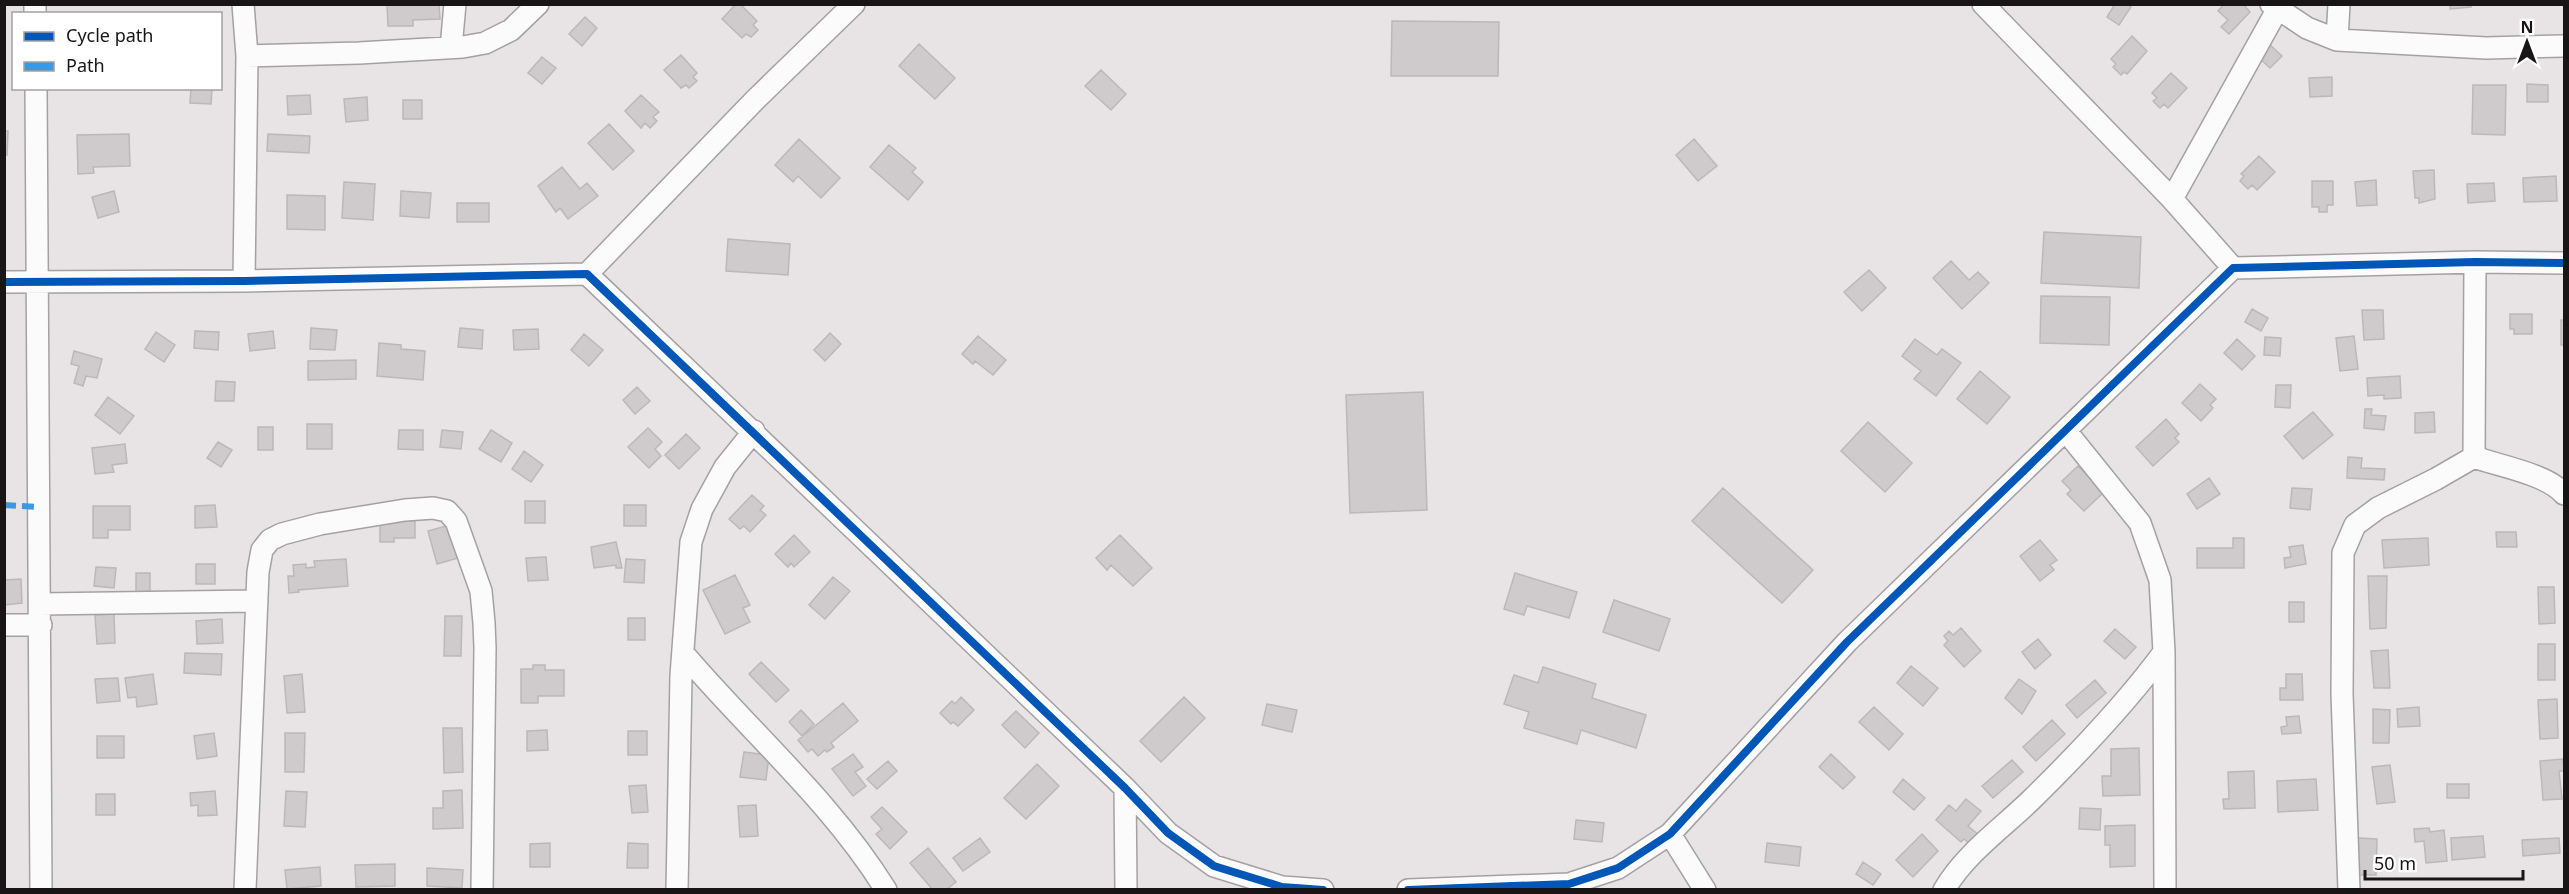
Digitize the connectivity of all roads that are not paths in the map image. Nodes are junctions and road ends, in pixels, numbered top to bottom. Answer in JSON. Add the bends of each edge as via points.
{"nodes":[{"id":1,"x":243,"y":4,"type":"edge"},
{"id":2,"x":454,"y":4,"type":"edge"},
{"id":3,"x":538,"y":4,"type":"edge"},
{"id":4,"x":854,"y":4,"type":"edge"},
{"id":5,"x":1983,"y":4,"type":"edge"},
{"id":6,"x":2339,"y":4,"type":"edge"},
{"id":7,"x":2274,"y":7,"type":"edge"},
{"id":8,"x":2337,"y":40,"type":"junction"},
{"id":9,"x":2565,"y":46,"type":"edge"},
{"id":10,"x":451,"y":48,"type":"junction"},
{"id":11,"x":247,"y":56,"type":"junction"},
{"id":12,"x":36,"y":90,"type":"edge"},
{"id":13,"x":2172,"y":199,"type":"junction"},
{"id":14,"x":2475,"y":261,"type":"junction"},
{"id":15,"x":2565,"y":263,"type":"edge"},
{"id":16,"x":2233,"y":268,"type":"junction"},
{"id":17,"x":587,"y":274,"type":"junction"},
{"id":18,"x":244,"y":281,"type":"junction"},
{"id":19,"x":4,"y":282,"type":"edge"},
{"id":20,"x":36,"y":282,"type":"junction"},
{"id":21,"x":754,"y":431,"type":"junction"},
{"id":22,"x":2066,"y":431,"type":"junction"},
{"id":23,"x":2474,"y":457,"type":"junction"},
{"id":24,"x":2565,"y":494,"type":"edge"},
{"id":25,"x":257,"y":601,"type":"junction"},
{"id":26,"x":40,"y":604,"type":"junction"},
{"id":27,"x":4,"y":625,"type":"edge"},
{"id":28,"x":41,"y":626,"type":"junction"},
{"id":29,"x":2164,"y":652,"type":"junction"},
{"id":30,"x":683,"y":653,"type":"junction"},
{"id":31,"x":1125,"y":788,"type":"junction"},
{"id":32,"x":1670,"y":834,"type":"junction"},
{"id":33,"x":1496,"y":888,"type":"edge"},
{"id":34,"x":41,"y":890,"type":"edge"},
{"id":35,"x":245,"y":890,"type":"edge"},
{"id":36,"x":482,"y":890,"type":"edge"},
{"id":37,"x":677,"y":890,"type":"edge"},
{"id":38,"x":886,"y":890,"type":"edge"},
{"id":39,"x":1126,"y":890,"type":"edge"},
{"id":40,"x":1323,"y":890,"type":"edge"},
{"id":41,"x":1408,"y":890,"type":"edge"},
{"id":42,"x":1705,"y":890,"type":"edge"},
{"id":43,"x":1944,"y":890,"type":"edge"},
{"id":44,"x":2165,"y":890,"type":"edge"},
{"id":45,"x":2349,"y":890,"type":"edge"}],
"edges":[{"from":1,"to":11,"type":"street"},
{"from":2,"to":10,"type":"street"},
{"from":3,"to":10,"type":"street","via":[[501,36],[485,43]]},
{"from":4,"to":17,"type":"street"},
{"from":5,"to":13,"type":"street"},
{"from":6,"to":8,"type":"street"},
{"from":7,"to":8,"type":"street","via":[[2307,28]]},
{"from":7,"to":13,"type":"street"},
{"from":8,"to":9,"type":"street","via":[[2486,48]]},
{"from":10,"to":11,"type":"street"},
{"from":11,"to":18,"type":"street"},
{"from":12,"to":20,"type":"street"},
{"from":13,"to":16,"type":"street"},
{"from":14,"to":15,"type":"street"},
{"from":14,"to":16,"type":"street"},
{"from":14,"to":23,"type":"street"},
{"from":16,"to":22,"type":"street"},
{"from":17,"to":18,"type":"street"},
{"from":17,"to":21,"type":"street"},
{"from":18,"to":20,"type":"street"},
{"from":19,"to":20,"type":"street"},
{"from":20,"to":26,"type":"street"},
{"from":21,"to":30,"type":"street","via":[[725,467],[702,509],[691,542]]},
{"from":21,"to":31,"type":"street"},
{"from":22,"to":29,"type":"street","via":[[2140,523],[2160,580]]},
{"from":22,"to":32,"type":"street","via":[[1847,642]]},
{"from":23,"to":24,"type":"street","via":[[2530,475]]},
{"from":23,"to":45,"type":"street","via":[[2378,508],[2355,525],[2343,553]]},
{"from":25,"to":26,"type":"street"},
{"from":25,"to":35,"type":"street"},
{"from":25,"to":36,"type":"street","via":[[262,550],[282,534],[405,510],[434,508],[452,516],[481,591],[484,623]]},
{"from":26,"to":28,"type":"street"},
{"from":27,"to":28,"type":"street"},
{"from":28,"to":34,"type":"street"},
{"from":29,"to":43,"type":"street","via":[[2140,685],[2030,801],[1972,855]]},
{"from":29,"to":44,"type":"street"},
{"from":30,"to":37,"type":"street"},
{"from":30,"to":38,"type":"street","via":[[803,783],[868,861]]},
{"from":31,"to":39,"type":"street"},
{"from":31,"to":40,"type":"street","via":[[1168,833],[1214,866],[1282,887]]},
{"from":32,"to":33,"type":"street","via":[[1618,868],[1569,884]]},
{"from":32,"to":42,"type":"street"},
{"from":33,"to":41,"type":"street"}]}
